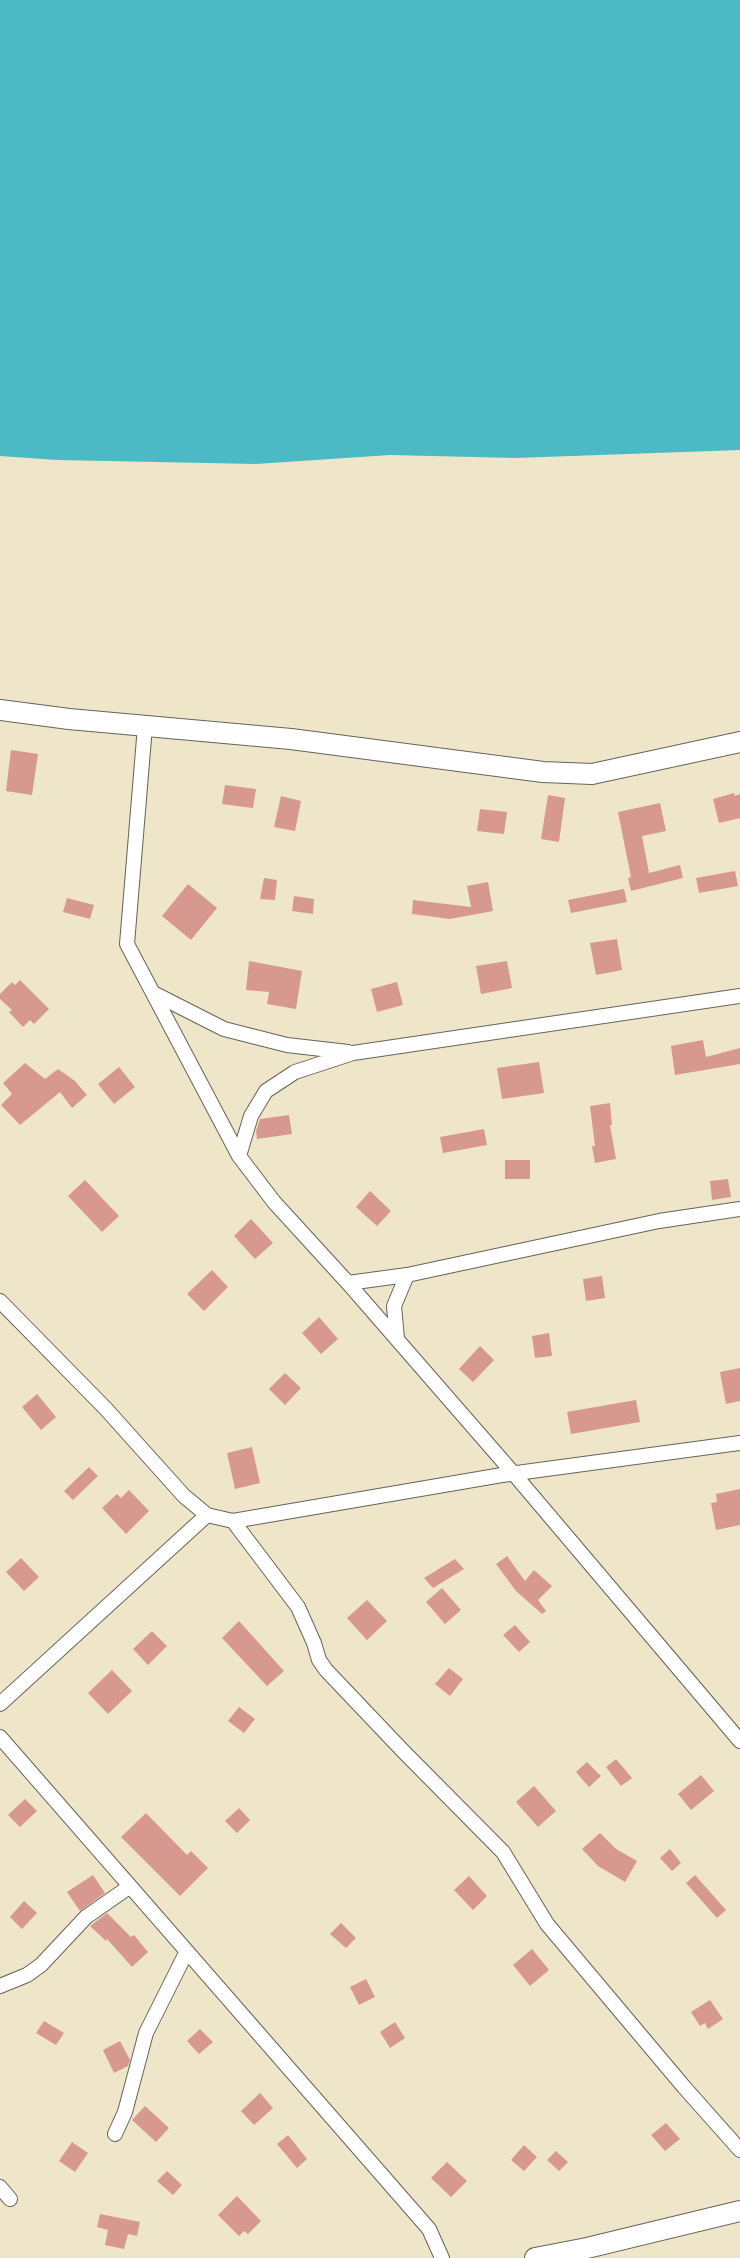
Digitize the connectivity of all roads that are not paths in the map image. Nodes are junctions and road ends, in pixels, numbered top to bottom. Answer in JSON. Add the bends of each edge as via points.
{"nodes":[{"id":1,"x":0,"y":710,"type":"edge"},
{"id":2,"x":145,"y":726,"type":"junction"},
{"id":3,"x":740,"y":742,"type":"edge"},
{"id":4,"x":154,"y":994,"type":"junction"},
{"id":5,"x":740,"y":996,"type":"edge"},
{"id":6,"x":353,"y":1053,"type":"junction"},
{"id":7,"x":239,"y":1156,"type":"junction"},
{"id":8,"x":740,"y":1209,"type":"edge"},
{"id":9,"x":407,"y":1275,"type":"junction"},
{"id":10,"x":348,"y":1283,"type":"junction"},
{"id":11,"x":0,"y":1301,"type":"edge"},
{"id":12,"x":397,"y":1339,"type":"junction"},
{"id":13,"x":740,"y":1443,"type":"edge"},
{"id":14,"x":514,"y":1474,"type":"junction"},
{"id":15,"x":207,"y":1515,"type":"junction"},
{"id":16,"x":232,"y":1521,"type":"junction"},
{"id":17,"x":0,"y":1704,"type":"edge"},
{"id":18,"x":0,"y":1737,"type":"edge"},
{"id":19,"x":740,"y":1741,"type":"edge"},
{"id":20,"x":129,"y":1887,"type":"junction"},
{"id":21,"x":186,"y":1953,"type":"junction"},
{"id":22,"x":0,"y":1986,"type":"edge"},
{"id":23,"x":115,"y":2134,"type":"dead end"},
{"id":24,"x":740,"y":2150,"type":"edge"},
{"id":25,"x":0,"y":2187,"type":"edge"},
{"id":26,"x":10,"y":2199,"type":"dead end"},
{"id":27,"x":740,"y":2211,"type":"edge"},
{"id":28,"x":442,"y":2258,"type":"edge"},
{"id":29,"x":535,"y":2258,"type":"edge"}],
"edges":[{"from":1,"to":2,"type":"street"},
{"from":2,"to":3,"type":"street","via":[[592,774]]},
{"from":2,"to":4,"type":"street","via":[[127,944]]},
{"from":4,"to":6,"type":"street","via":[[224,1029],[287,1045]]},
{"from":4,"to":7,"type":"street"},
{"from":5,"to":6,"type":"street"},
{"from":6,"to":7,"type":"street","via":[[295,1072],[267,1091],[251,1116]]},
{"from":7,"to":10,"type":"street","via":[[274,1202]]},
{"from":8,"to":9,"type":"street","via":[[659,1221]]},
{"from":9,"to":10,"type":"street"},
{"from":9,"to":12,"type":"street","via":[[394,1306]]},
{"from":10,"to":12,"type":"street"},
{"from":11,"to":15,"type":"street","via":[[184,1496]]},
{"from":12,"to":14,"type":"street"},
{"from":13,"to":14,"type":"street"},
{"from":14,"to":16,"type":"street"},
{"from":14,"to":19,"type":"street"},
{"from":15,"to":16,"type":"street"},
{"from":15,"to":17,"type":"street"},
{"from":16,"to":24,"type":"street","via":[[298,1607],[326,1670],[503,1852],[547,1924]]},
{"from":18,"to":20,"type":"street"},
{"from":20,"to":21,"type":"street"},
{"from":20,"to":22,"type":"street","via":[[86,1917],[41,1965]]},
{"from":21,"to":23,"type":"street","via":[[146,2033],[138,2071]]},
{"from":21,"to":28,"type":"street","via":[[429,2229]]},
{"from":25,"to":26,"type":"street"},
{"from":27,"to":29,"type":"street"}]}
